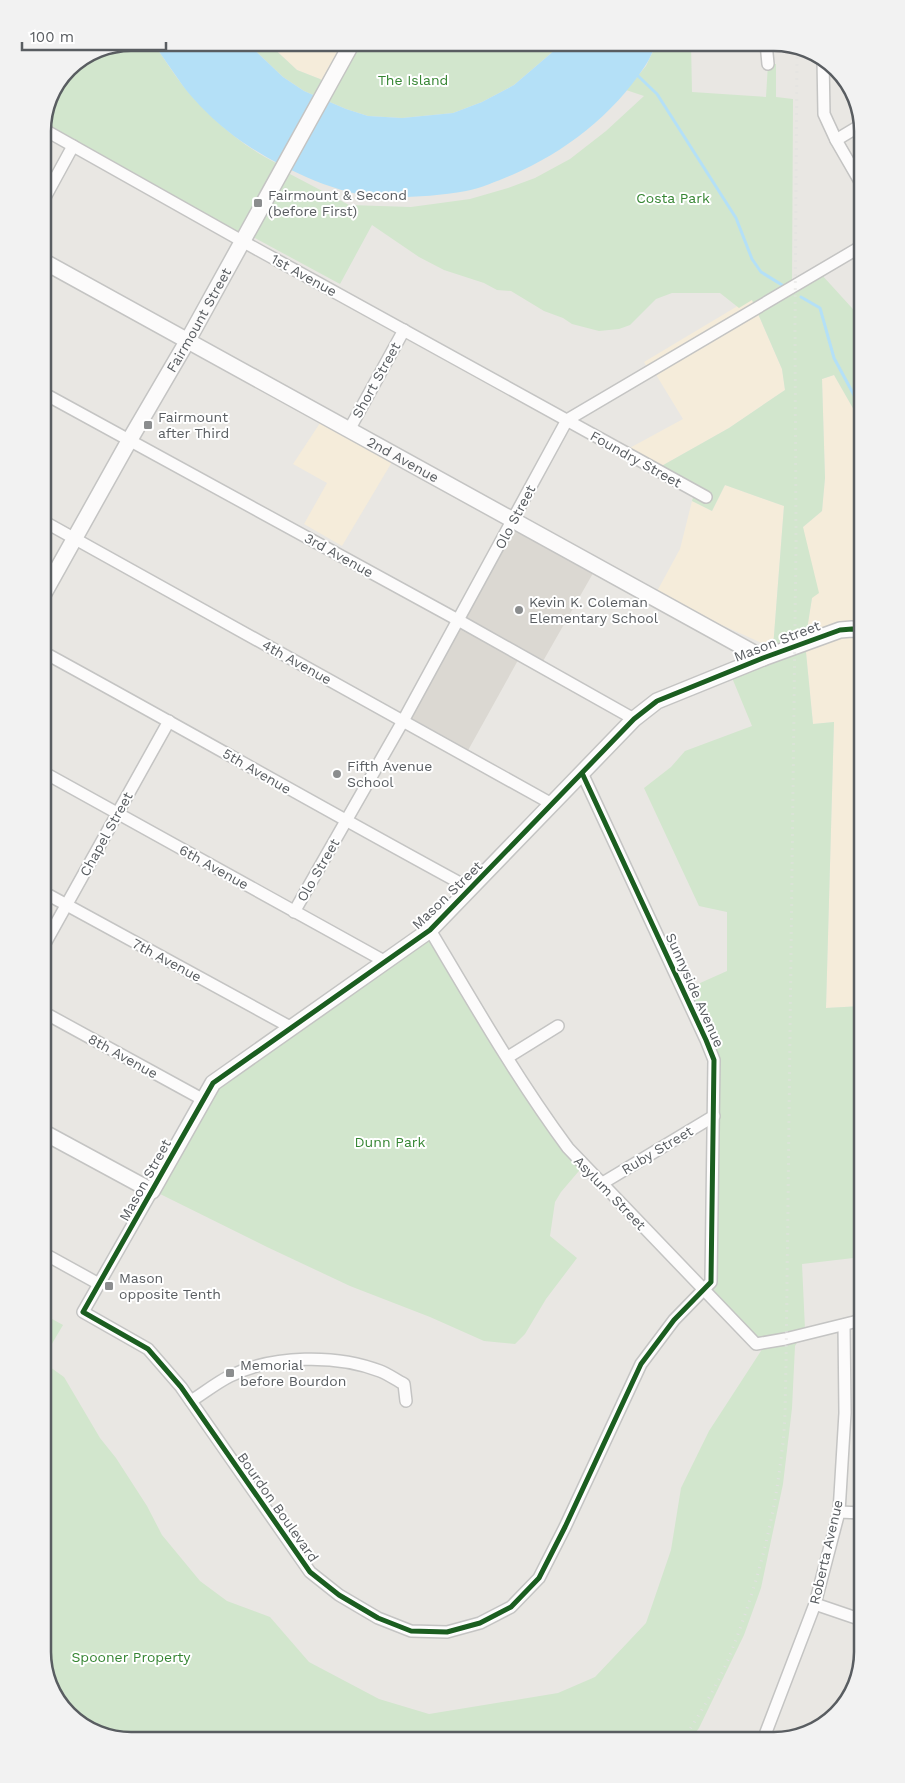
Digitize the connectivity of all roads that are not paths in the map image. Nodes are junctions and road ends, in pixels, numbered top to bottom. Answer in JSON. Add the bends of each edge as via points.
{"nodes":[{"id":1,"x":348,"y":51,"type":"edge"},
{"id":2,"x":767,"y":51,"type":"edge"},
{"id":3,"x":768,"y":64,"type":"dead end"},
{"id":4,"x":823,"y":69,"type":"edge"},
{"id":5,"x":854,"y":129,"type":"edge"},
{"id":6,"x":51,"y":134,"type":"edge"},
{"id":7,"x":836,"y":140,"type":"junction"},
{"id":8,"x":73,"y":146,"type":"junction"},
{"id":9,"x":854,"y":171,"type":"edge"},
{"id":10,"x":51,"y":187,"type":"edge"},
{"id":11,"x":242,"y":241,"type":"junction"},
{"id":12,"x":854,"y":251,"type":"edge"},
{"id":13,"x":51,"y":265,"type":"edge"},
{"id":14,"x":404,"y":330,"type":"junction"},
{"id":15,"x":188,"y":340,"type":"junction"},
{"id":16,"x":51,"y":397,"type":"edge"},
{"id":17,"x":566,"y":420,"type":"junction"},
{"id":18,"x":348,"y":430,"type":"junction"},
{"id":19,"x":129,"y":441,"type":"junction"},
{"id":20,"x":706,"y":497,"type":"dead end"},
{"id":21,"x":513,"y":520,"type":"junction"},
{"id":22,"x":51,"y":525,"type":"edge"},
{"id":23,"x":74,"y":538,"type":"junction"},
{"id":24,"x":51,"y":580,"type":"edge"},
{"id":25,"x":458,"y":620,"type":"junction"},
{"id":26,"x":854,"y":629,"type":"edge"},
{"id":27,"x":51,"y":656,"type":"edge"},
{"id":28,"x":763,"y":658,"type":"junction"},
{"id":29,"x":634,"y":719,"type":"junction"},
{"id":30,"x":169,"y":721,"type":"junction"},
{"id":31,"x":403,"y":721,"type":"junction"},
{"id":32,"x":582,"y":773,"type":"junction"},
{"id":33,"x":51,"y":776,"type":"edge"},
{"id":34,"x":552,"y":804,"type":"junction"},
{"id":35,"x":118,"y":813,"type":"junction"},
{"id":36,"x":346,"y":821,"type":"junction"},
{"id":37,"x":471,"y":889,"type":"junction"},
{"id":38,"x":51,"y":897,"type":"edge"},
{"id":39,"x":66,"y":905,"type":"junction"},
{"id":40,"x":294,"y":912,"type":"junction"},
{"id":41,"x":430,"y":930,"type":"junction"},
{"id":42,"x":51,"y":932,"type":"edge"},
{"id":43,"x":386,"y":962,"type":"junction"},
{"id":44,"x":51,"y":1016,"type":"edge"},
{"id":45,"x":558,"y":1026,"type":"dead end"},
{"id":46,"x":292,"y":1028,"type":"junction"},
{"id":47,"x":508,"y":1057,"type":"junction"},
{"id":48,"x":202,"y":1099,"type":"junction"},
{"id":49,"x":714,"y":1116,"type":"junction"},
{"id":50,"x":51,"y":1137,"type":"edge"},
{"id":51,"x":601,"y":1184,"type":"junction"},
{"id":52,"x":152,"y":1192,"type":"junction"},
{"id":53,"x":51,"y":1258,"type":"edge"},
{"id":54,"x":99,"y":1284,"type":"junction"},
{"id":55,"x":703,"y":1290,"type":"junction"},
{"id":56,"x":83,"y":1312,"type":"joint"},
{"id":57,"x":854,"y":1322,"type":"edge"},
{"id":58,"x":844,"y":1325,"type":"junction"},
{"id":59,"x":191,"y":1401,"type":"junction"},
{"id":60,"x":406,"y":1401,"type":"dead end"},
{"id":61,"x":838,"y":1512,"type":"junction"},
{"id":62,"x":854,"y":1513,"type":"edge"},
{"id":63,"x":815,"y":1604,"type":"junction"},
{"id":64,"x":854,"y":1617,"type":"edge"},
{"id":65,"x":766,"y":1732,"type":"edge"}],
"edges":[{"from":1,"to":11,"type":"street","name":"Fairmount Street"},
{"from":2,"to":3,"type":"street"},
{"from":4,"to":7,"type":"street","via":[[824,114]]},
{"from":5,"to":7,"type":"street"},
{"from":6,"to":8,"type":"street","name":"1st Avenue"},
{"from":7,"to":9,"type":"street"},
{"from":8,"to":10,"type":"street"},
{"from":8,"to":11,"type":"street","name":"1st Avenue"},
{"from":11,"to":14,"type":"street","name":"1st Avenue"},
{"from":11,"to":15,"type":"street","name":"Fairmount Street"},
{"from":12,"to":17,"type":"street"},
{"from":13,"to":15,"type":"street","name":"2nd Avenue"},
{"from":14,"to":17,"type":"street","name":"1st Avenue"},
{"from":14,"to":18,"type":"street","name":"Short Street"},
{"from":15,"to":18,"type":"street","name":"2nd Avenue"},
{"from":15,"to":19,"type":"street","name":"Fairmount Street"},
{"from":16,"to":19,"type":"street","name":"3rd Avenue"},
{"from":17,"to":20,"type":"street","name":"Foundry Street"},
{"from":17,"to":21,"type":"street","name":"Olo Street"},
{"from":18,"to":21,"type":"street","name":"2nd Avenue"},
{"from":19,"to":23,"type":"street","name":"Fairmount Street"},
{"from":19,"to":25,"type":"street","name":"3rd Avenue"},
{"from":21,"to":25,"type":"street","name":"Olo Street"},
{"from":21,"to":28,"type":"street","name":"2nd Avenue"},
{"from":22,"to":23,"type":"street","name":"4th Avenue"},
{"from":23,"to":24,"type":"street","name":"Fairmount Street"},
{"from":23,"to":31,"type":"street","name":"4th Avenue"},
{"from":25,"to":29,"type":"street","name":"3rd Avenue"},
{"from":25,"to":31,"type":"street","name":"Olo Street"},
{"from":26,"to":28,"type":"street","name":"Mason Street","via":[[840,630]]},
{"from":27,"to":30,"type":"street","name":"5th Avenue"},
{"from":28,"to":29,"type":"street","name":"Mason Street","via":[[657,701]]},
{"from":29,"to":32,"type":"street","name":"Mason Street"},
{"from":30,"to":35,"type":"street","name":"Chapel Street"},
{"from":30,"to":36,"type":"street","name":"5th Avenue"},
{"from":31,"to":34,"type":"street","name":"4th Avenue"},
{"from":31,"to":36,"type":"street","name":"Olo Street"},
{"from":32,"to":34,"type":"street","name":"Mason Street"},
{"from":32,"to":49,"type":"street","name":"Sunnyside Avenue","via":[[714,1060]]},
{"from":33,"to":35,"type":"street","name":"6th Avenue"},
{"from":34,"to":37,"type":"street","name":"Mason Street"},
{"from":35,"to":39,"type":"street","name":"Chapel Street"},
{"from":35,"to":40,"type":"street","name":"6th Avenue"},
{"from":36,"to":37,"type":"street","name":"5th Avenue"},
{"from":36,"to":40,"type":"street","name":"Olo Street"},
{"from":37,"to":41,"type":"street","name":"Mason Street"},
{"from":38,"to":39,"type":"street","name":"7th Avenue"},
{"from":39,"to":42,"type":"street","name":"Chapel Street"},
{"from":39,"to":46,"type":"street","name":"7th Avenue"},
{"from":40,"to":43,"type":"street","name":"6th Avenue"},
{"from":41,"to":43,"type":"street","name":"Mason Street"},
{"from":41,"to":47,"type":"street","name":"Asylum Street"},
{"from":43,"to":46,"type":"street","name":"Mason Street"},
{"from":44,"to":48,"type":"street","name":"8th Avenue"},
{"from":45,"to":47,"type":"street"},
{"from":46,"to":48,"type":"street","name":"Mason Street","via":[[213,1083]]},
{"from":47,"to":51,"type":"street","name":"Asylum Street","via":[[568,1148]]},
{"from":48,"to":52,"type":"street","name":"Mason Street"},
{"from":49,"to":51,"type":"street","name":"Ruby Street"},
{"from":49,"to":55,"type":"street","name":"Sunnyside Avenue","via":[[711,1282]]},
{"from":50,"to":52,"type":"street"},
{"from":51,"to":55,"type":"street","name":"Asylum Street"},
{"from":52,"to":54,"type":"street","name":"Mason Street"},
{"from":53,"to":54,"type":"street"},
{"from":54,"to":56,"type":"street","name":"Mason Street"},
{"from":55,"to":58,"type":"street","name":"Asylum Street","via":[[756,1344]]},
{"from":55,"to":59,"type":"street","name":"Bourdon Boulevard","via":[[674,1320],[641,1364],[540,1578],[511,1607],[480,1623],[447,1632],[411,1631],[378,1618],[339,1595],[310,1572]]},
{"from":56,"to":59,"type":"street","name":"Bourdon Boulevard","via":[[148,1349]]},
{"from":57,"to":58,"type":"street","name":"Asylum Street"},
{"from":58,"to":61,"type":"street","name":"Roberta Avenue","via":[[845,1412]]},
{"from":59,"to":60,"type":"street","via":[[230,1376],[268,1363],[307,1359],[344,1362],[380,1371],[404,1384]]},
{"from":61,"to":62,"type":"street"},
{"from":61,"to":63,"type":"street","name":"Roberta Avenue"},
{"from":63,"to":64,"type":"street"},
{"from":63,"to":65,"type":"street","name":"Roberta Avenue"}]}
